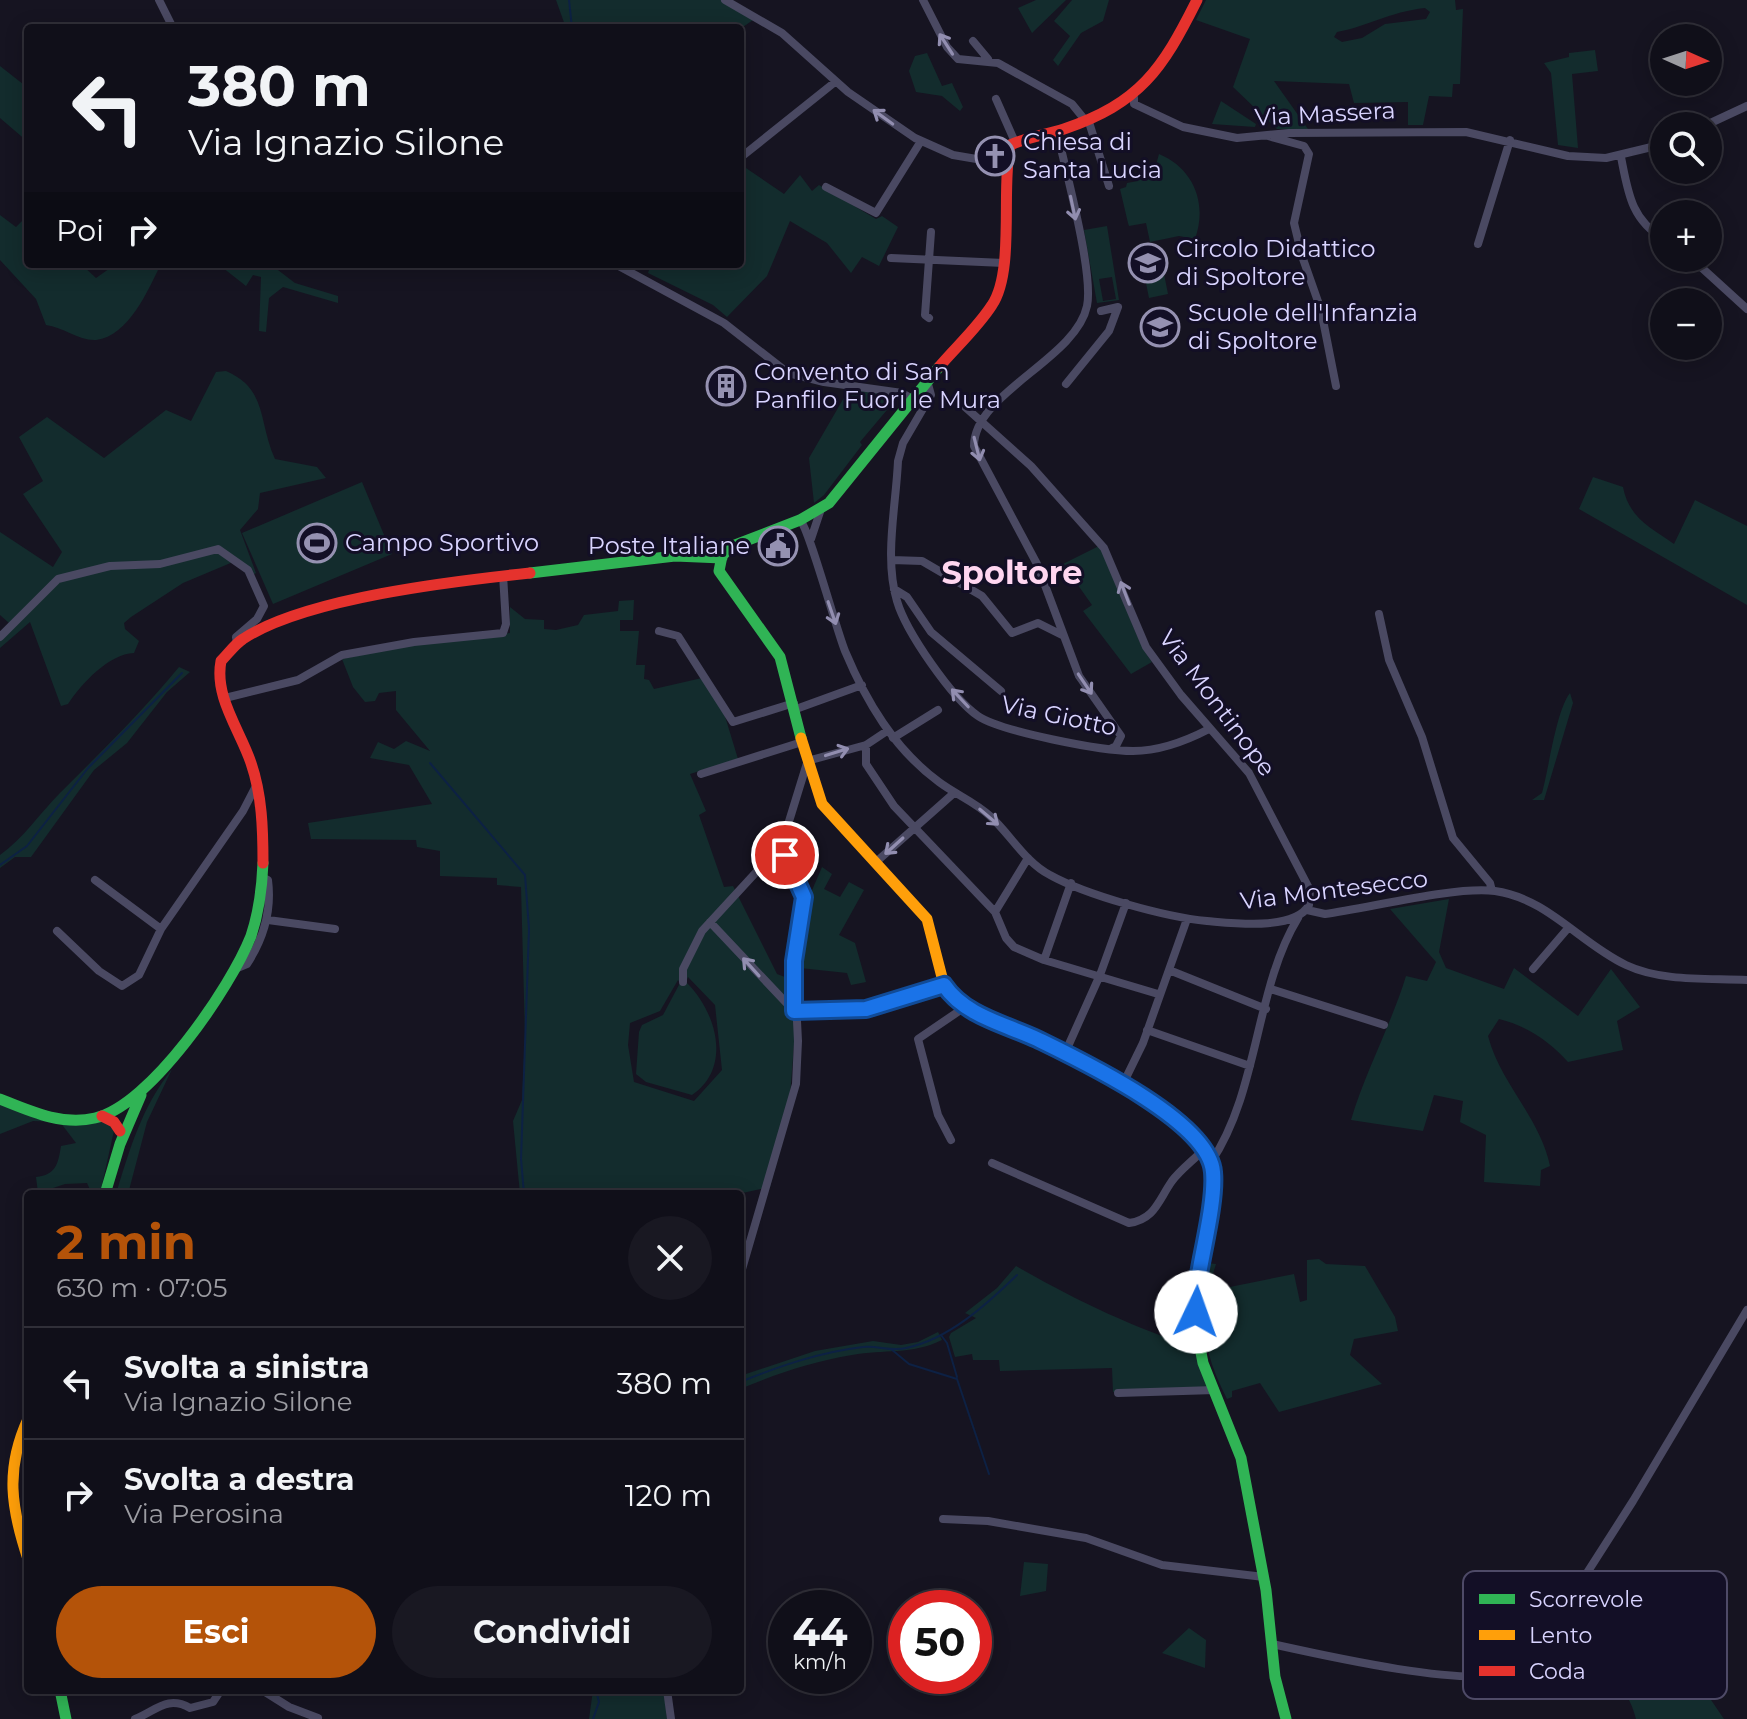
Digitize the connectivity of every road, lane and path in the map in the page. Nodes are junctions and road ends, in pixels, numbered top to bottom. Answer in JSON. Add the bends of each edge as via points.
{"nodes":[{"id":1,"x":159,"y":0,"type":"edge"},
{"id":2,"x":725,"y":0,"type":"edge"},
{"id":3,"x":923,"y":0,"type":"edge"},
{"id":4,"x":1197,"y":0,"type":"edge"},
{"id":5,"x":171,"y":24,"type":"edge"},
{"id":6,"x":973,"y":41,"type":"dead end"},
{"id":7,"x":988,"y":59,"type":"junction"},
{"id":8,"x":835,"y":82,"type":"junction"},
{"id":9,"x":1134,"y":98,"type":"junction"},
{"id":10,"x":996,"y":99,"type":"dead end"},
{"id":11,"x":1747,"y":106,"type":"edge"},
{"id":12,"x":1722,"y":118,"type":"edge"},
{"id":13,"x":1086,"y":120,"type":"junction"},
{"id":14,"x":1057,"y":131,"type":"junction"},
{"id":15,"x":1267,"y":136,"type":"junction"},
{"id":16,"x":1510,"y":140,"type":"junction"},
{"id":17,"x":921,"y":141,"type":"junction"},
{"id":18,"x":1015,"y":142,"type":"junction"},
{"id":19,"x":1650,"y":148,"type":"edge"},
{"id":20,"x":744,"y":155,"type":"edge"},
{"id":21,"x":1621,"y":157,"type":"junction"},
{"id":22,"x":1006,"y":164,"type":"junction"},
{"id":23,"x":1109,"y":186,"type":"dead end"},
{"id":24,"x":826,"y":187,"type":"dead end"},
{"id":25,"x":1650,"y":231,"type":"edge"},
{"id":26,"x":931,"y":232,"type":"dead end"},
{"id":27,"x":1478,"y":244,"type":"dead end"},
{"id":28,"x":891,"y":258,"type":"dead end"},
{"id":29,"x":929,"y":260,"type":"junction"},
{"id":30,"x":1004,"y":263,"type":"junction"},
{"id":31,"x":622,"y":268,"type":"edge"},
{"id":32,"x":1706,"y":272,"type":"edge"},
{"id":33,"x":1087,"y":306,"type":"junction"},
{"id":34,"x":1747,"y":309,"type":"edge"},
{"id":35,"x":1101,"y":311,"type":"junction"},
{"id":36,"x":929,"y":318,"type":"dead end"},
{"id":37,"x":1114,"y":321,"type":"junction"},
{"id":38,"x":928,"y":384,"type":"junction"},
{"id":39,"x":1066,"y":384,"type":"dead end"},
{"id":40,"x":1336,"y":386,"type":"dead end"},
{"id":41,"x":912,"y":399,"type":"junction"},
{"id":42,"x":964,"y":406,"type":"dead end"},
{"id":43,"x":982,"y":420,"type":"junction"},
{"id":44,"x":821,"y":509,"type":"junction"},
{"id":45,"x":800,"y":520,"type":"junction"},
{"id":46,"x":811,"y":539,"type":"junction"},
{"id":47,"x":722,"y":558,"type":"junction"},
{"id":48,"x":892,"y":560,"type":"junction"},
{"id":49,"x":503,"y":575,"type":"junction"},
{"id":50,"x":894,"y":589,"type":"junction"},
{"id":51,"x":1379,"y":614,"type":"dead end"},
{"id":52,"x":659,"y":631,"type":"dead end"},
{"id":53,"x":1062,"y":635,"type":"junction"},
{"id":54,"x":0,"y":637,"type":"edge"},
{"id":55,"x":237,"y":643,"type":"junction"},
{"id":56,"x":862,"y":685,"type":"junction"},
{"id":57,"x":1001,"y":691,"type":"dead end"},
{"id":58,"x":225,"y":698,"type":"junction"},
{"id":59,"x":795,"y":706,"type":"junction"},
{"id":60,"x":938,"y":710,"type":"dead end"},
{"id":61,"x":1209,"y":729,"type":"junction"},
{"id":62,"x":890,"y":734,"type":"junction"},
{"id":63,"x":1121,"y":736,"type":"junction"},
{"id":64,"x":802,"y":742,"type":"junction"},
{"id":65,"x":866,"y":745,"type":"junction"},
{"id":66,"x":1110,"y":749,"type":"junction"},
{"id":67,"x":1130,"y":751,"type":"junction"},
{"id":68,"x":807,"y":762,"type":"junction"},
{"id":69,"x":701,"y":774,"type":"dead end"},
{"id":70,"x":257,"y":783,"type":"junction"},
{"id":71,"x":954,"y":793,"type":"junction"},
{"id":72,"x":916,"y":826,"type":"junction"},
{"id":73,"x":782,"y":844,"type":"junction"},
{"id":74,"x":1028,"y":858,"type":"junction"},
{"id":75,"x":876,"y":862,"type":"junction"},
{"id":76,"x":262,"y":877,"type":"junction"},
{"id":77,"x":95,"y":880,"type":"dead end"},
{"id":78,"x":1071,"y":883,"type":"junction"},
{"id":79,"x":1492,"y":891,"type":"junction"},
{"id":80,"x":1126,"y":903,"type":"junction"},
{"id":81,"x":1307,"y":910,"type":"junction"},
{"id":82,"x":995,"y":912,"type":"junction"},
{"id":83,"x":1298,"y":918,"type":"junction"},
{"id":84,"x":1187,"y":919,"type":"junction"},
{"id":85,"x":268,"y":920,"type":"junction"},
{"id":86,"x":710,"y":922,"type":"junction"},
{"id":87,"x":1569,"y":927,"type":"junction"},
{"id":88,"x":161,"y":929,"type":"junction"},
{"id":89,"x":335,"y":929,"type":"dead end"},
{"id":90,"x":57,"y":931,"type":"dead end"},
{"id":91,"x":1044,"y":960,"type":"junction"},
{"id":92,"x":235,"y":969,"type":"junction"},
{"id":93,"x":1533,"y":969,"type":"dead end"},
{"id":94,"x":1169,"y":970,"type":"junction"},
{"id":95,"x":1100,"y":975,"type":"junction"},
{"id":96,"x":1747,"y":980,"type":"edge"},
{"id":97,"x":683,"y":982,"type":"dead end"},
{"id":98,"x":944,"y":985,"type":"junction"},
{"id":99,"x":1271,"y":989,"type":"junction"},
{"id":100,"x":1158,"y":994,"type":"junction"},
{"id":101,"x":965,"y":1007,"type":"junction"},
{"id":102,"x":1266,"y":1009,"type":"junction"},
{"id":103,"x":794,"y":1011,"type":"junction"},
{"id":104,"x":1384,"y":1025,"type":"dead end"},
{"id":105,"x":1147,"y":1030,"type":"junction"},
{"id":106,"x":1065,"y":1053,"type":"junction"},
{"id":107,"x":1250,"y":1066,"type":"junction"},
{"id":108,"x":1122,"y":1086,"type":"junction"},
{"id":109,"x":145,"y":1087,"type":"junction"},
{"id":110,"x":0,"y":1099,"type":"edge"},
{"id":111,"x":123,"y":1108,"type":"junction"},
{"id":112,"x":102,"y":1116,"type":"junction"},
{"id":113,"x":124,"y":1130,"type":"junction"},
{"id":114,"x":951,"y":1140,"type":"dead end"},
{"id":115,"x":1204,"y":1149,"type":"junction"},
{"id":116,"x":1211,"y":1162,"type":"junction"},
{"id":117,"x":992,"y":1163,"type":"dead end"},
{"id":118,"x":106,"y":1190,"type":"edge"},
{"id":119,"x":744,"y":1262,"type":"edge"},
{"id":120,"x":1747,"y":1310,"type":"edge"},
{"id":121,"x":1215,"y":1390,"type":"junction"},
{"id":122,"x":1118,"y":1393,"type":"dead end"},
{"id":123,"x":24,"y":1426,"type":"edge"},
{"id":124,"x":943,"y":1519,"type":"dead end"},
{"id":125,"x":24,"y":1545,"type":"edge"},
{"id":126,"x":1588,"y":1571,"type":"edge"},
{"id":127,"x":1264,"y":1577,"type":"junction"},
{"id":128,"x":1272,"y":1644,"type":"junction"},
{"id":129,"x":1463,"y":1675,"type":"edge"},
{"id":130,"x":61,"y":1694,"type":"edge"},
{"id":131,"x":218,"y":1694,"type":"edge"},
{"id":132,"x":268,"y":1694,"type":"edge"},
{"id":133,"x":668,"y":1694,"type":"edge"},
{"id":134,"x":318,"y":1718,"type":"edge"},
{"id":135,"x":66,"y":1719,"type":"edge"},
{"id":136,"x":135,"y":1719,"type":"edge"},
{"id":137,"x":671,"y":1719,"type":"edge"},
{"id":138,"x":1286,"y":1719,"type":"edge"}],
"edges":[{"from":1,"to":5,"type":"street"},
{"from":2,"to":8,"type":"street","via":[[782,33]]},
{"from":7,"to":3,"type":"street","one_way":true,"via":[[963,61],[955,56]]},
{"from":4,"to":9,"type":"main road","via":[[1165,65]]},
{"from":6,"to":7,"type":"street"},
{"from":7,"to":13,"type":"street","via":[[1072,104]]},
{"from":17,"to":8,"type":"street","one_way":true},
{"from":8,"to":20,"type":"street"},
{"from":9,"to":13,"type":"main road"},
{"from":9,"to":15,"type":"street","name":"Via Massera","via":[[1142,100],[1146,111],[1183,127],[1231,138]]},
{"from":10,"to":18,"type":"street"},
{"from":11,"to":12,"type":"street"},
{"from":13,"to":14,"type":"main road"},
{"from":13,"to":23,"type":"street"},
{"from":14,"to":18,"type":"main road"},
{"from":14,"to":33,"type":"street","one_way":true,"via":[[1079,235]]},
{"from":15,"to":16,"type":"street","name":"Via Massera","via":[[1406,130]]},
{"from":15,"to":40,"type":"street","via":[[1304,146],[1309,154],[1294,223],[1321,310]]},
{"from":16,"to":21,"type":"street","name":"Via Massera","via":[[1568,156]]},
{"from":16,"to":27,"type":"street"},
{"from":17,"to":22,"type":"street","via":[[960,157]]},
{"from":17,"to":24,"type":"street","via":[[876,213]]},
{"from":18,"to":22,"type":"main road"},
{"from":19,"to":21,"type":"street","name":"Via Massera"},
{"from":21,"to":25,"type":"street","via":[[1635,212]]},
{"from":22,"to":30,"type":"main road"},
{"from":26,"to":29,"type":"street"},
{"from":28,"to":29,"type":"street"},
{"from":29,"to":30,"type":"street"},
{"from":29,"to":36,"type":"street"},
{"from":30,"to":38,"type":"main road","via":[[994,303]]},
{"from":31,"to":41,"type":"street","via":[[724,323],[788,373]]},
{"from":32,"to":34,"type":"street"},
{"from":33,"to":35,"type":"street"},
{"from":33,"to":43,"type":"street","via":[[1058,348]]},
{"from":35,"to":37,"type":"street"},
{"from":35,"to":37,"type":"street","via":[[1118,307]]},
{"from":37,"to":39,"type":"street"},
{"from":38,"to":41,"type":"main road"},
{"from":38,"to":48,"type":"street","name":"Via Giotto","via":[[931,395],[898,461]]},
{"from":41,"to":44,"type":"main road"},
{"from":42,"to":43,"type":"street","name":"Via Montinope"},
{"from":43,"to":53,"type":"street","one_way":true,"via":[[974,436],[977,456],[1032,551]]},
{"from":61,"to":43,"type":"street","name":"Via Montinope","one_way":true,"via":[[1146,647],[1104,548]]},
{"from":44,"to":45,"type":"main road"},
{"from":44,"to":46,"type":"street"},
{"from":45,"to":46,"type":"street","name":"Via Montesecco"},
{"from":45,"to":47,"type":"main road","via":[[737,543]]},
{"from":46,"to":56,"type":"street","name":"Via Montesecco","one_way":true,"via":[[832,616]]},
{"from":47,"to":49,"type":"main road","via":[[680,557]]},
{"from":47,"to":59,"type":"main road","via":[[721,576],[776,648]]},
{"from":48,"to":50,"type":"street","name":"Via Giotto"},
{"from":48,"to":53,"type":"street","via":[[922,561],[984,597],[1008,631],[1038,623]]},
{"from":49,"to":55,"type":"main road","via":[[345,603],[277,623]]},
{"from":49,"to":58,"type":"street","via":[[503,633],[342,655],[298,680]]},
{"from":50,"to":57,"type":"street","via":[[907,597],[931,632]]},
{"from":66,"to":50,"type":"street","name":"Via Giotto","one_way":true,"via":[[1001,726],[975,713],[936,667],[902,614]]},
{"from":51,"to":79,"type":"street","via":[[1389,660],[1422,737],[1453,838]]},
{"from":52,"to":59,"type":"street","via":[[678,636],[733,722]]},
{"from":53,"to":63,"type":"street","one_way":true,"via":[[1079,676]]},
{"from":54,"to":55,"type":"street","via":[[58,579],[110,566],[153,566],[212,548],[223,550],[248,570],[263,600],[262,613],[236,637]]},
{"from":55,"to":58,"type":"main road","via":[[225,654],[219,674]]},
{"from":56,"to":59,"type":"street"},
{"from":56,"to":62,"type":"street","name":"Via Montesecco"},
{"from":58,"to":70,"type":"main road"},
{"from":59,"to":64,"type":"main road"},
{"from":60,"to":62,"type":"street"},
{"from":61,"to":67,"type":"street","name":"Via Giotto","via":[[1184,741]]},
{"from":61,"to":81,"type":"street","name":"Via Montinope","via":[[1249,773],[1310,890]]},
{"from":62,"to":65,"type":"street"},
{"from":62,"to":71,"type":"street","name":"Via Montesecco","via":[[916,764]]},
{"from":63,"to":66,"type":"street"},
{"from":63,"to":67,"type":"street"},
{"from":64,"to":68,"type":"main road"},
{"from":64,"to":69,"type":"street"},
{"from":68,"to":65,"type":"street","one_way":true},
{"from":65,"to":72,"type":"street","via":[[867,768]]},
{"from":66,"to":67,"type":"street","name":"Via Giotto"},
{"from":68,"to":73,"type":"street"},
{"from":68,"to":75,"type":"main road","via":[[827,813]]},
{"from":70,"to":76,"type":"main road"},
{"from":70,"to":88,"type":"street"},
{"from":71,"to":72,"type":"street"},
{"from":71,"to":74,"type":"street","name":"Via Montesecco","one_way":true,"via":[[988,814]]},
{"from":72,"to":75,"type":"street","one_way":true},
{"from":72,"to":82,"type":"street"},
{"from":73,"to":86,"type":"street"},
{"from":73,"to":103,"type":"street","via":[[804,897],[794,961]]},
{"from":74,"to":78,"type":"street","name":"Via Montesecco","via":[[1049,875]]},
{"from":74,"to":82,"type":"street"},
{"from":75,"to":98,"type":"main road","via":[[927,919]]},
{"from":76,"to":85,"type":"street","via":[[268,880]]},
{"from":76,"to":92,"type":"main road","via":[[258,918]]},
{"from":77,"to":88,"type":"street"},
{"from":78,"to":80,"type":"street","name":"Via Montesecco"},
{"from":78,"to":91,"type":"street"},
{"from":79,"to":81,"type":"street","name":"Via Montesecco","via":[[1325,914]]},
{"from":79,"to":87,"type":"street","name":"Via Montesecco","via":[[1531,903]]},
{"from":80,"to":84,"type":"street","name":"Via Montesecco"},
{"from":80,"to":95,"type":"street"},
{"from":81,"to":83,"type":"street","name":"Via Montesecco"},
{"from":82,"to":91,"type":"street","via":[[1014,947]]},
{"from":83,"to":84,"type":"street","name":"Via Montesecco","via":[[1251,924]]},
{"from":83,"to":99,"type":"street"},
{"from":84,"to":94,"type":"street"},
{"from":85,"to":89,"type":"street"},
{"from":85,"to":92,"type":"street","via":[[247,964]]},
{"from":86,"to":97,"type":"street","via":[[683,969]]},
{"from":103,"to":86,"type":"street","one_way":true},
{"from":87,"to":93,"type":"street"},
{"from":87,"to":96,"type":"street","name":"Via Montesecco","via":[[1630,967]]},
{"from":88,"to":90,"type":"street","via":[[139,975],[122,986]]},
{"from":91,"to":95,"type":"street"},
{"from":92,"to":109,"type":"main road","via":[[209,1013]]},
{"from":94,"to":100,"type":"street"},
{"from":94,"to":102,"type":"street"},
{"from":95,"to":100,"type":"street"},
{"from":95,"to":106,"type":"street"},
{"from":98,"to":101,"type":"main road"},
{"from":98,"to":103,"type":"street","via":[[866,1009]]},
{"from":99,"to":102,"type":"street"},
{"from":99,"to":104,"type":"street"},
{"from":100,"to":105,"type":"street"},
{"from":101,"to":106,"type":"main road"},
{"from":101,"to":114,"type":"street","via":[[918,1039],[938,1115]]},
{"from":102,"to":107,"type":"street"},
{"from":103,"to":119,"type":"street","via":[[796,1084]]},
{"from":105,"to":107,"type":"street"},
{"from":105,"to":108,"type":"street"},
{"from":106,"to":108,"type":"main road"},
{"from":107,"to":116,"type":"street"},
{"from":108,"to":115,"type":"main road","via":[[1177,1121]]},
{"from":109,"to":111,"type":"main road"},
{"from":109,"to":113,"type":"main road"},
{"from":110,"to":112,"type":"main road","via":[[55,1118]]},
{"from":111,"to":112,"type":"main road"},
{"from":111,"to":113,"type":"main road","via":[[129,1114]]},
{"from":112,"to":113,"type":"main road"},
{"from":113,"to":118,"type":"main road"},
{"from":115,"to":116,"type":"main road"},
{"from":115,"to":117,"type":"street","via":[[1144,1221],[1129,1223]]},
{"from":116,"to":121,"type":"main road","via":[[1196,1293],[1203,1363]]},
{"from":120,"to":126,"type":"street"},
{"from":121,"to":122,"type":"street"},
{"from":121,"to":127,"type":"main road","via":[[1241,1458]]},
{"from":123,"to":125,"type":"main road","via":[[8,1470]]},
{"from":124,"to":127,"type":"street","via":[[1086,1538],[1162,1565]]},
{"from":127,"to":128,"type":"main road"},
{"from":128,"to":129,"type":"street","via":[[1363,1663]]},
{"from":128,"to":138,"type":"main road"},
{"from":130,"to":135,"type":"main road"},
{"from":131,"to":136,"type":"street","via":[[213,1702],[190,1708],[166,1703]]},
{"from":132,"to":134,"type":"street"},
{"from":133,"to":137,"type":"street"}]}
